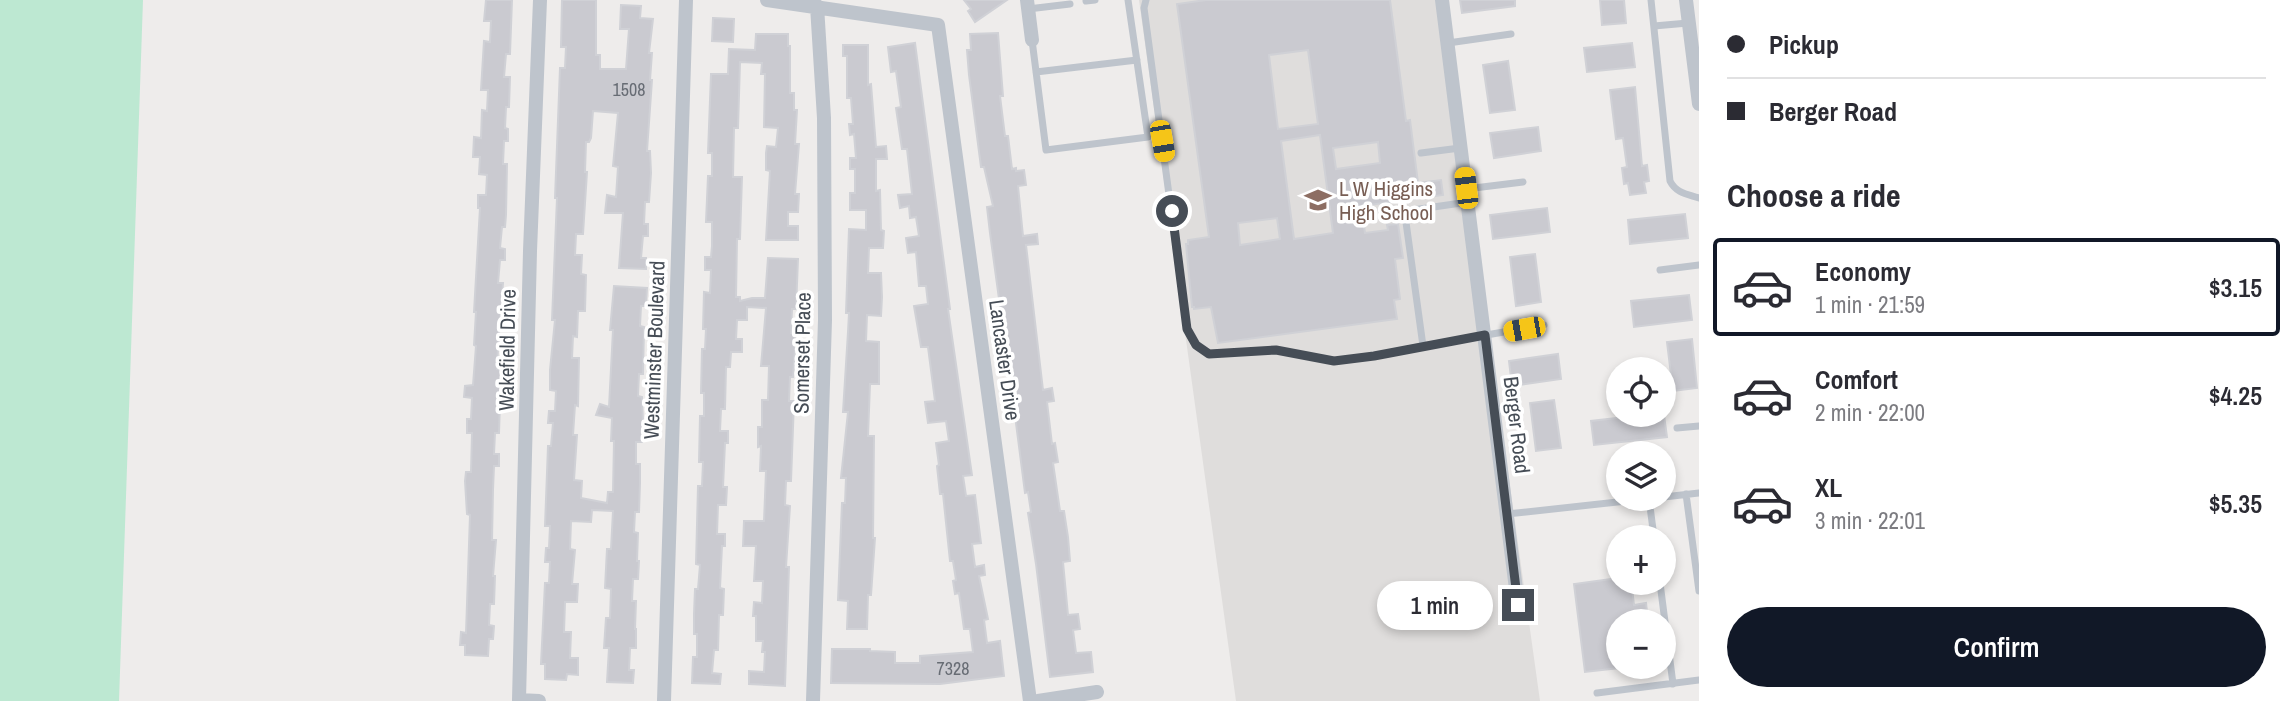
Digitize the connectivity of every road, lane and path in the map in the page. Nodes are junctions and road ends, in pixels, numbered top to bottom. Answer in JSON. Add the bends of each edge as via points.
{"nodes":[{"id":1,"x":540,"y":0,"type":"edge"},
{"id":2,"x":686,"y":0,"type":"edge"},
{"id":3,"x":767,"y":0,"type":"edge"},
{"id":4,"x":1096,"y":0,"type":"edge"},
{"id":5,"x":1128,"y":0,"type":"edge"},
{"id":6,"x":1146,"y":0,"type":"edge"},
{"id":7,"x":1442,"y":0,"type":"edge"},
{"id":8,"x":1651,"y":0,"type":"edge"},
{"id":9,"x":1686,"y":0,"type":"edge"},
{"id":10,"x":1086,"y":1,"type":"edge"},
{"id":11,"x":1027,"y":4,"type":"edge"},
{"id":12,"x":1070,"y":4,"type":"dead end"},
{"id":13,"x":817,"y":6,"type":"junction"},
{"id":14,"x":1689,"y":23,"type":"junction"},
{"id":15,"x":1654,"y":26,"type":"junction"},
{"id":16,"x":1511,"y":34,"type":"dead end"},
{"id":17,"x":1031,"y":40,"type":"joint"},
{"id":18,"x":1448,"y":43,"type":"junction"},
{"id":19,"x":1137,"y":60,"type":"junction"},
{"id":20,"x":1036,"y":72,"type":"junction"},
{"id":21,"x":1699,"y":92,"type":"edge"},
{"id":22,"x":1461,"y":148,"type":"junction"},
{"id":23,"x":1421,"y":153,"type":"dead end"},
{"id":24,"x":1523,"y":182,"type":"dead end"},
{"id":25,"x":1467,"y":195,"type":"junction"},
{"id":26,"x":1699,"y":198,"type":"edge"},
{"id":27,"x":1699,"y":265,"type":"edge"},
{"id":28,"x":1660,"y":270,"type":"dead end"},
{"id":29,"x":1544,"y":325,"type":"dead end"},
{"id":30,"x":1485,"y":335,"type":"junction"},
{"id":31,"x":1423,"y":346,"type":"junction"},
{"id":32,"x":1699,"y":426,"type":"edge"},
{"id":33,"x":1677,"y":428,"type":"dead end"},
{"id":34,"x":1699,"y":493,"type":"edge"},
{"id":35,"x":1686,"y":494,"type":"junction"},
{"id":36,"x":1676,"y":495,"type":"edge"},
{"id":37,"x":1606,"y":503,"type":"edge"},
{"id":38,"x":1507,"y":514,"type":"junction"},
{"id":39,"x":1699,"y":591,"type":"edge"},
{"id":40,"x":1662,"y":595,"type":"edge"},
{"id":41,"x":1518,"y":605,"type":"dead end"},
{"id":42,"x":1699,"y":680,"type":"edge"},
{"id":43,"x":1674,"y":684,"type":"junction"},
{"id":44,"x":1097,"y":692,"type":"dead end"},
{"id":45,"x":1597,"y":693,"type":"dead end"},
{"id":46,"x":519,"y":700,"type":"edge"},
{"id":47,"x":540,"y":701,"type":"edge"},
{"id":48,"x":664,"y":701,"type":"edge"},
{"id":49,"x":813,"y":701,"type":"edge"},
{"id":50,"x":1030,"y":701,"type":"edge"},
{"id":51,"x":1038,"y":701,"type":"edge"}],
"edges":[{"from":1,"to":46,"type":"street","name":"Wakefield Drive"},
{"from":2,"to":48,"type":"street","name":"Westminster Boulevard"},
{"from":3,"to":13,"type":"street"},
{"from":4,"to":10,"type":"lane"},
{"from":5,"to":19,"type":"lane"},
{"from":6,"to":31,"type":"lane","via":[[1187,329],[1196,345],[1209,354],[1276,350],[1334,361]]},
{"from":7,"to":18,"type":"street","name":"Berger Road"},
{"from":8,"to":15,"type":"lane"},
{"from":9,"to":14,"type":"street"},
{"from":11,"to":12,"type":"lane"},
{"from":11,"to":17,"type":"street"},
{"from":13,"to":49,"type":"street","name":"Somerset Place","via":[[824,118],[825,320]]},
{"from":13,"to":50,"type":"street","name":"Lancaster Drive","via":[[938,24]]},
{"from":14,"to":15,"type":"lane"},
{"from":14,"to":21,"type":"street"},
{"from":15,"to":26,"type":"lane","via":[[1670,181],[1673,188]]},
{"from":16,"to":18,"type":"lane"},
{"from":17,"to":20,"type":"lane"},
{"from":18,"to":22,"type":"street","name":"Berger Road"},
{"from":19,"to":20,"type":"lane"},
{"from":19,"to":20,"type":"lane","via":[[1148,137],[1046,150]]},
{"from":22,"to":23,"type":"lane"},
{"from":22,"to":25,"type":"street","name":"Berger Road"},
{"from":24,"to":25,"type":"lane"},
{"from":25,"to":30,"type":"street","name":"Berger Road"},
{"from":25,"to":31,"type":"lane","via":[[1405,215]]},
{"from":27,"to":28,"type":"lane"},
{"from":29,"to":30,"type":"lane"},
{"from":30,"to":31,"type":"lane"},
{"from":30,"to":38,"type":"street","name":"Berger Road"},
{"from":32,"to":33,"type":"lane"},
{"from":34,"to":35,"type":"lane"},
{"from":35,"to":36,"type":"lane"},
{"from":35,"to":39,"type":"lane"},
{"from":37,"to":38,"type":"lane"},
{"from":38,"to":41,"type":"street","name":"Berger Road"},
{"from":40,"to":43,"type":"lane"},
{"from":42,"to":43,"type":"lane"},
{"from":43,"to":45,"type":"lane"},
{"from":44,"to":51,"type":"street"},
{"from":46,"to":47,"type":"street"}]}
